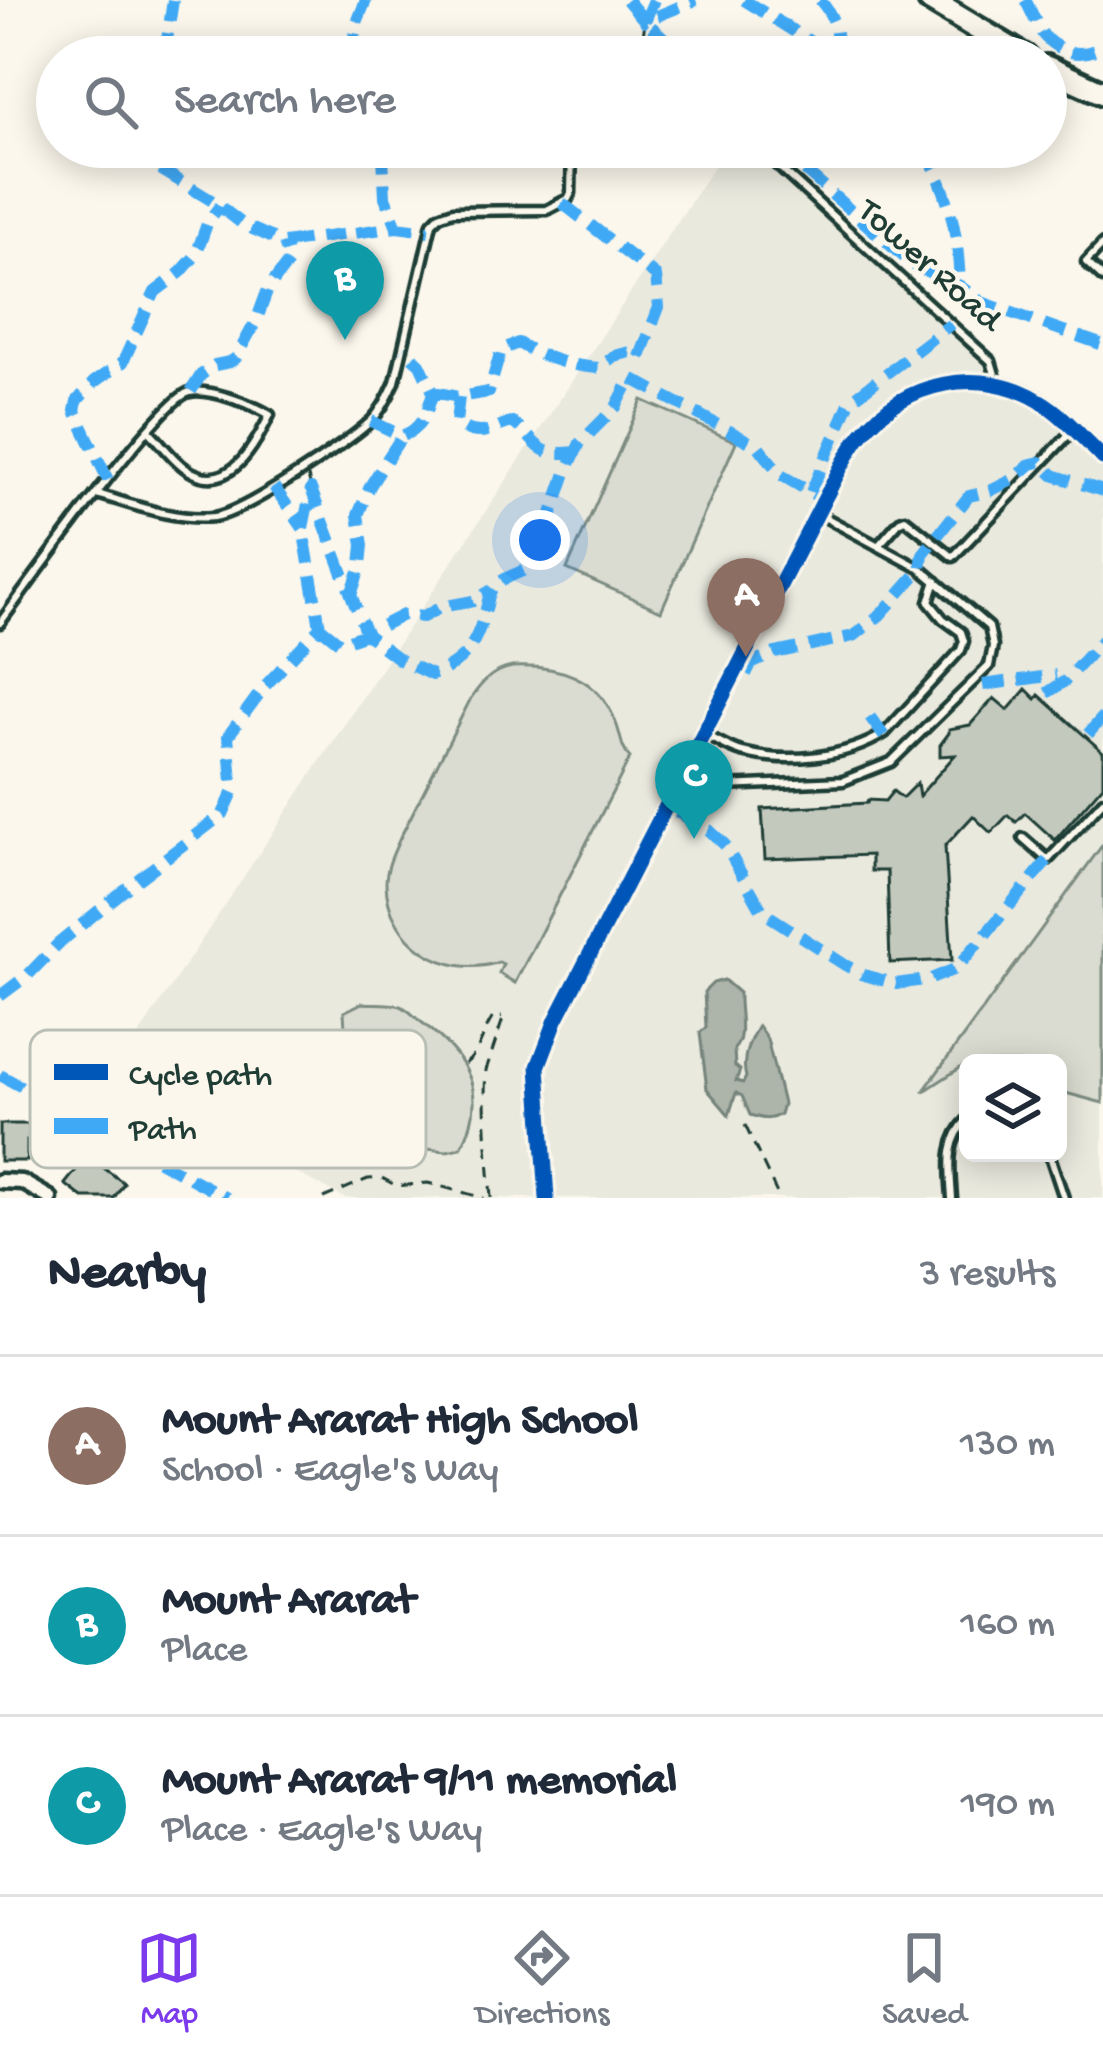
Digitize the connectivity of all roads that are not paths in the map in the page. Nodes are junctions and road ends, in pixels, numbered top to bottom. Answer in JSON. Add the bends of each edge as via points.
{"nodes":[{"id":1,"x":930,"y":0,"type":"edge"},
{"id":2,"x":990,"y":36,"type":"edge"},
{"id":3,"x":1067,"y":77,"type":"edge"},
{"id":4,"x":1103,"y":94,"type":"edge"},
{"id":5,"x":572,"y":168,"type":"edge"},
{"id":6,"x":780,"y":168,"type":"edge"},
{"id":7,"x":1103,"y":244,"type":"edge"},
{"id":8,"x":1103,"y":278,"type":"edge"},
{"id":9,"x":998,"y":384,"type":"junction"},
{"id":10,"x":148,"y":430,"type":"junction"},
{"id":11,"x":1073,"y":430,"type":"junction"},
{"id":12,"x":1103,"y":458,"type":"edge"},
{"id":13,"x":97,"y":494,"type":"junction"},
{"id":14,"x":817,"y":514,"type":"junction"},
{"id":15,"x":878,"y":546,"type":"junction"},
{"id":16,"x":936,"y":580,"type":"junction"},
{"id":17,"x":0,"y":623,"type":"edge"},
{"id":18,"x":703,"y":734,"type":"junction"},
{"id":19,"x":677,"y":788,"type":"junction"},
{"id":20,"x":1103,"y":801,"type":"edge"},
{"id":21,"x":1023,"y":838,"type":"dead end"},
{"id":22,"x":959,"y":1128,"type":"edge"},
{"id":23,"x":1052,"y":1162,"type":"edge"},
{"id":24,"x":0,"y":1180,"type":"edge"},
{"id":25,"x":50,"y":1198,"type":"edge"},
{"id":26,"x":547,"y":1198,"type":"edge"},
{"id":27,"x":952,"y":1198,"type":"edge"},
{"id":28,"x":1064,"y":1198,"type":"edge"}],
"edges":[{"from":1,"to":2,"type":"highway"},
{"from":3,"to":4,"type":"highway"},
{"from":5,"to":13,"type":"lane","via":[[571,193],[557,207],[452,211],[432,223],[395,382],[380,411],[341,445],[218,517],[168,514]]},
{"from":6,"to":9,"type":"lane","name":"Tower Road","via":[[991,361]]},
{"from":7,"to":8,"type":"lane","via":[[1086,262]]},
{"from":9,"to":11,"type":"street","via":[[1042,401]]},
{"from":9,"to":14,"type":"street","via":[[948,383],[890,406],[863,432]]},
{"from":10,"to":10,"type":"lane","via":[[184,468],[218,475],[245,459],[270,415],[235,398],[191,391]]},
{"from":10,"to":13,"type":"lane"},
{"from":11,"to":12,"type":"street"},
{"from":11,"to":15,"type":"lane","via":[[953,556],[905,519]]},
{"from":13,"to":17,"type":"lane"},
{"from":14,"to":15,"type":"lane"},
{"from":14,"to":18,"type":"street"},
{"from":15,"to":16,"type":"lane"},
{"from":16,"to":18,"type":"lane","via":[[929,602],[961,632],[962,650],[884,734],[846,751],[800,757],[740,752]]},
{"from":16,"to":19,"type":"lane","via":[[989,627],[989,667],[891,762],[843,781]]},
{"from":18,"to":19,"type":"street"},
{"from":19,"to":26,"type":"street","via":[[538,1067]]},
{"from":20,"to":21,"type":"lane","via":[[1048,860]]},
{"from":22,"to":27,"type":"lane","via":[[950,1148]]},
{"from":23,"to":28,"type":"lane"},
{"from":24,"to":25,"type":"street"}]}
